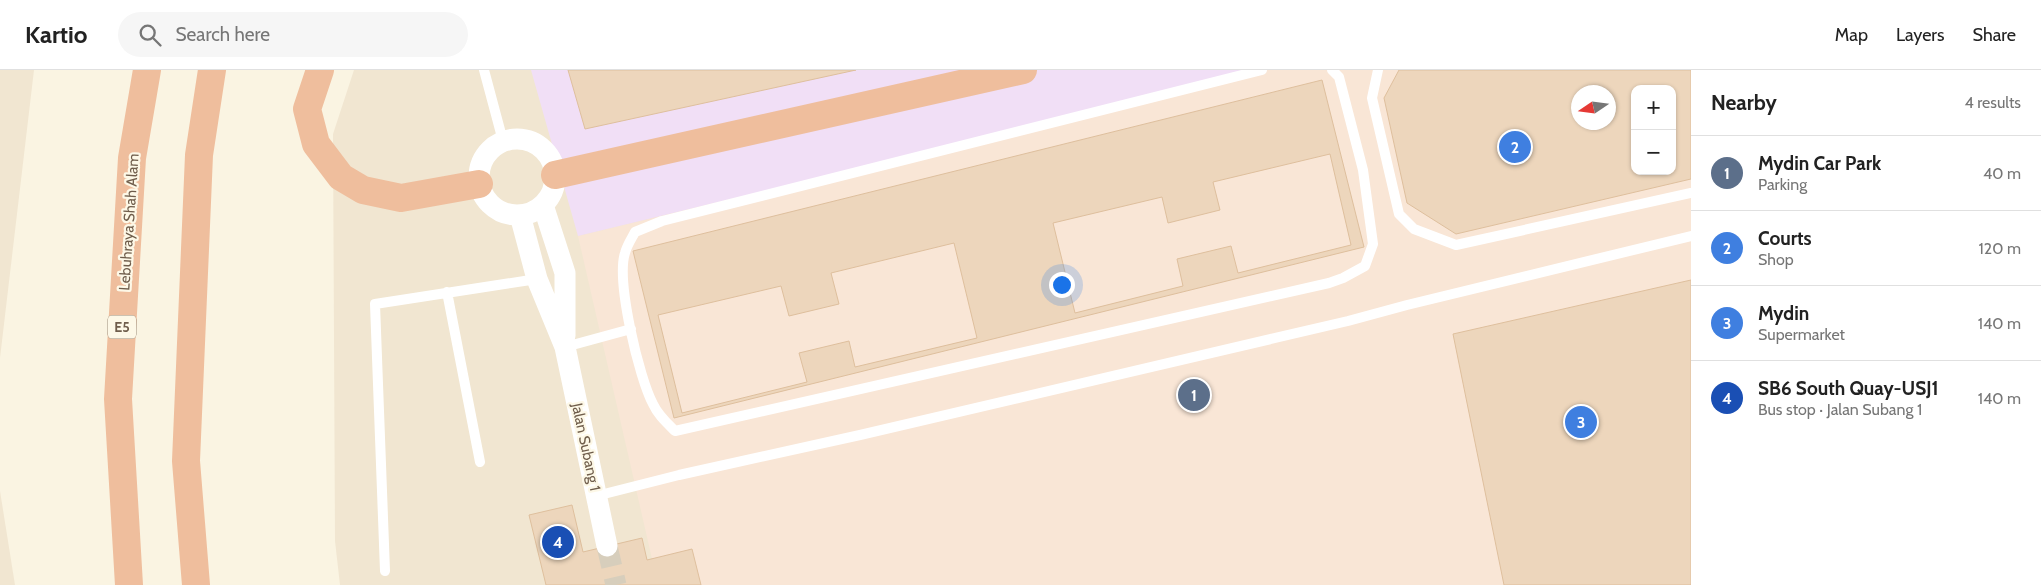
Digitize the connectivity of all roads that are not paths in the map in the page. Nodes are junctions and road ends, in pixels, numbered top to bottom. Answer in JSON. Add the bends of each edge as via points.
{"nodes":[{"id":1,"x":147,"y":70,"type":"edge"},
{"id":2,"x":212,"y":70,"type":"edge"},
{"id":3,"x":320,"y":70,"type":"edge"},
{"id":4,"x":484,"y":70,"type":"edge"},
{"id":5,"x":1023,"y":70,"type":"edge"},
{"id":6,"x":1262,"y":70,"type":"edge"},
{"id":7,"x":1332,"y":70,"type":"edge"},
{"id":8,"x":1378,"y":70,"type":"edge"},
{"id":9,"x":502,"y":141,"type":"junction"},
{"id":10,"x":555,"y":175,"type":"junction"},
{"id":11,"x":479,"y":184,"type":"junction"},
{"id":12,"x":1691,"y":193,"type":"edge"},
{"id":13,"x":543,"y":205,"type":"junction"},
{"id":14,"x":520,"y":216,"type":"junction"},
{"id":15,"x":1691,"y":236,"type":"edge"},
{"id":16,"x":537,"y":279,"type":"junction"},
{"id":17,"x":447,"y":292,"type":"junction"},
{"id":18,"x":631,"y":329,"type":"junction"},
{"id":19,"x":565,"y":347,"type":"junction"},
{"id":20,"x":480,"y":462,"type":"dead end"},
{"id":21,"x":596,"y":496,"type":"junction"},
{"id":22,"x":607,"y":546,"type":"tunnel mouth"},
{"id":23,"x":385,"y":571,"type":"dead end"},
{"id":24,"x":129,"y":585,"type":"edge"},
{"id":25,"x":196,"y":585,"type":"edge"}],
"edges":[{"from":1,"to":24,"type":"highway","name":"Lebuhraya Shah Alam","number":"E5","via":[[132,158],[118,399]]},
{"from":2,"to":25,"type":"highway","via":[[199,155],[186,460]]},
{"from":3,"to":11,"type":"highway","via":[[307,109],[316,144],[341,177],[363,190],[401,198]]},
{"from":4,"to":9,"type":"lane"},
{"from":5,"to":10,"type":"highway"},
{"from":6,"to":18,"type":"lane","via":[[671,219],[635,232],[625,253],[623,277]]},
{"from":7,"to":18,"type":"lane","via":[[1339,77],[1362,170],[1373,244],[1365,266],[1343,278],[675,431],[662,419],[647,392]]},
{"from":8,"to":12,"type":"lane","via":[[1372,98],[1399,214],[1414,229],[1430,237],[1456,245]]},
{"from":9,"to":10,"type":"street","via":[[512,138],[533,142],[551,160]]},
{"from":9,"to":11,"type":"street","via":[[486,154],[478,173]]},
{"from":10,"to":13,"type":"street","via":[[554,186]]},
{"from":11,"to":14,"type":"street","via":[[489,204],[498,211]]},
{"from":13,"to":14,"type":"street"},
{"from":13,"to":19,"type":"street","via":[[566,273]]},
{"from":14,"to":16,"type":"street"},
{"from":15,"to":21,"type":"lane","via":[[1348,321],[678,474]]},
{"from":16,"to":17,"type":"lane"},
{"from":16,"to":19,"type":"street"},
{"from":17,"to":20,"type":"lane"},
{"from":17,"to":23,"type":"lane","via":[[375,304]]},
{"from":18,"to":19,"type":"lane"},
{"from":19,"to":21,"type":"street","name":"Jalan Subang 1"},
{"from":21,"to":22,"type":"street","name":"Jalan Subang 1"}]}
